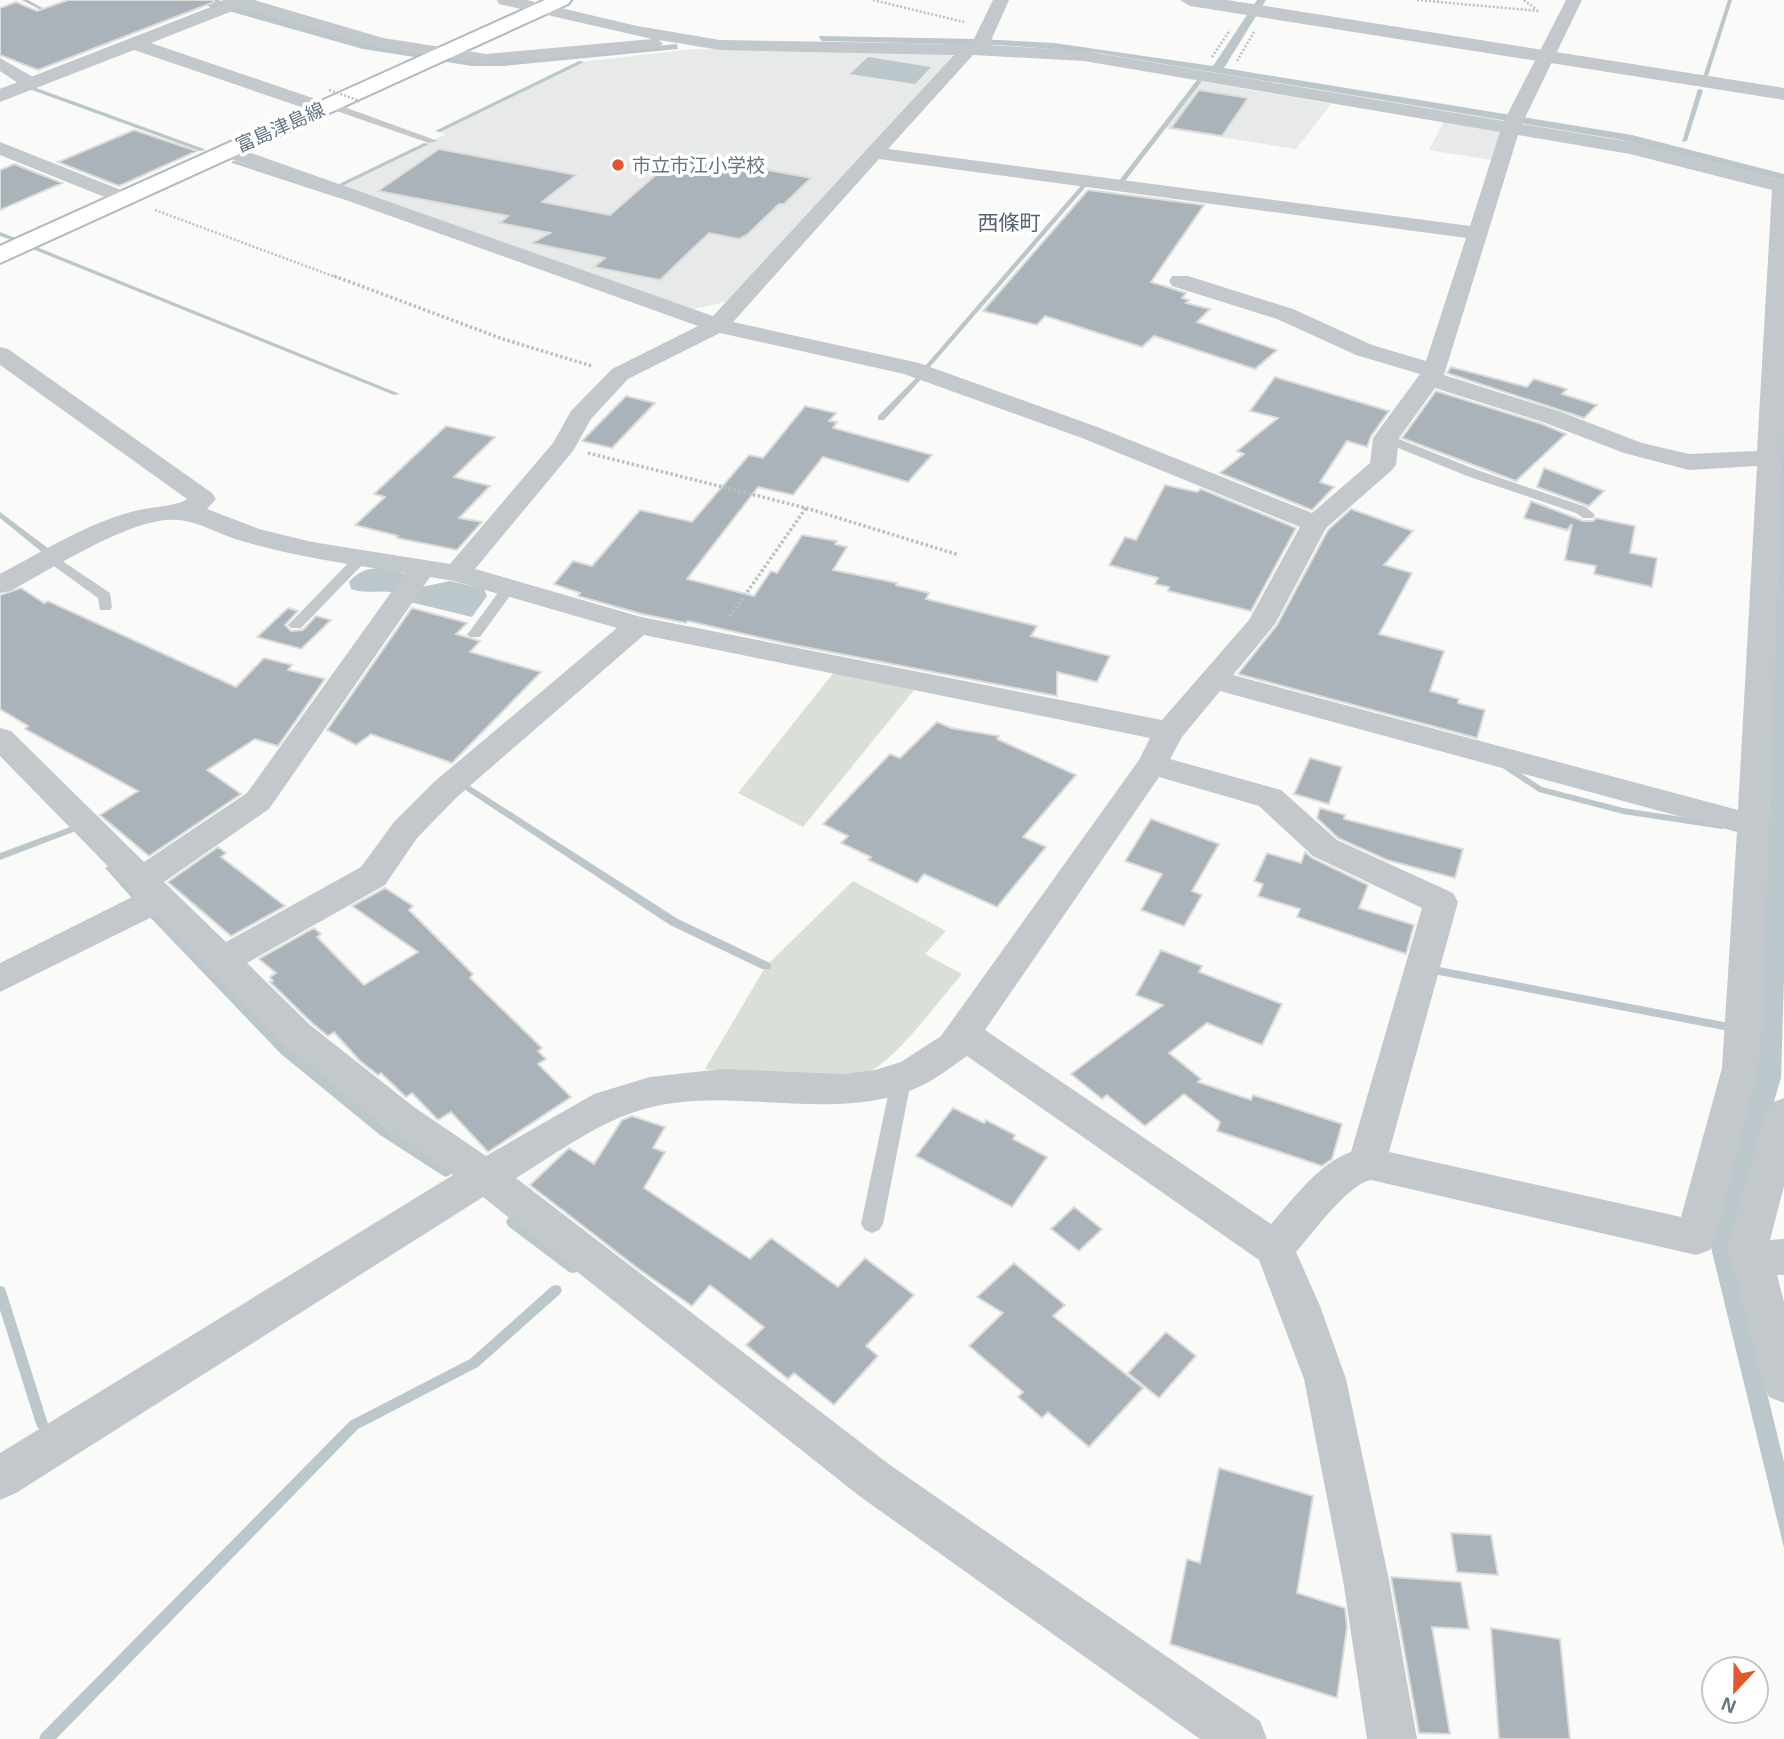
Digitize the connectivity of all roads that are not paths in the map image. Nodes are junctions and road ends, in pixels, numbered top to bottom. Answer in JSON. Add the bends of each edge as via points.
{"nodes":[{"id":1,"x":505,"y":0,"type":"edge"},
{"id":2,"x":561,"y":0,"type":"edge"},
{"id":3,"x":1001,"y":0,"type":"edge"},
{"id":4,"x":1190,"y":0,"type":"edge"},
{"id":5,"x":1574,"y":0,"type":"edge"},
{"id":6,"x":234,"y":3,"type":"edge"},
{"id":7,"x":542,"y":9,"type":"junction"},
{"id":8,"x":677,"y":40,"type":"junction"},
{"id":9,"x":980,"y":40,"type":"junction"},
{"id":10,"x":132,"y":43,"type":"junction"},
{"id":11,"x":439,"y":55,"type":"junction"},
{"id":12,"x":1546,"y":57,"type":"junction"},
{"id":13,"x":0,"y":63,"type":"edge"},
{"id":14,"x":28,"y":81,"type":"junction"},
{"id":15,"x":1784,"y":94,"type":"edge"},
{"id":16,"x":0,"y":96,"type":"edge"},
{"id":17,"x":327,"y":101,"type":"junction"},
{"id":18,"x":1513,"y":123,"type":"junction"},
{"id":19,"x":433,"y":141,"type":"dead end"},
{"id":20,"x":0,"y":148,"type":"edge"},
{"id":21,"x":228,"y":151,"type":"junction"},
{"id":22,"x":874,"y":153,"type":"junction"},
{"id":23,"x":1783,"y":187,"type":"edge"},
{"id":24,"x":124,"y":198,"type":"junction"},
{"id":25,"x":1478,"y":233,"type":"junction"},
{"id":26,"x":0,"y":255,"type":"edge"},
{"id":27,"x":1180,"y":281,"type":"dead end"},
{"id":28,"x":717,"y":325,"type":"junction"},
{"id":29,"x":0,"y":354,"type":"edge"},
{"id":30,"x":1432,"y":374,"type":"junction"},
{"id":31,"x":1386,"y":438,"type":"junction"},
{"id":32,"x":1770,"y":458,"type":"junction"},
{"id":33,"x":189,"y":511,"type":"junction"},
{"id":34,"x":1588,"y":515,"type":"dead end"},
{"id":35,"x":1315,"y":524,"type":"junction"},
{"id":36,"x":52,"y":558,"type":"junction"},
{"id":37,"x":361,"y":558,"type":"junction"},
{"id":38,"x":422,"y":568,"type":"junction"},
{"id":39,"x":457,"y":573,"type":"junction"},
{"id":40,"x":0,"y":585,"type":"edge"},
{"id":41,"x":510,"y":586,"type":"junction"},
{"id":42,"x":105,"y":607,"type":"dead end"},
{"id":43,"x":296,"y":625,"type":"dead end"},
{"id":44,"x":638,"y":625,"type":"junction"},
{"id":45,"x":475,"y":634,"type":"dead end"},
{"id":46,"x":1215,"y":680,"type":"junction"},
{"id":47,"x":1169,"y":732,"type":"junction"},
{"id":48,"x":0,"y":738,"type":"edge"},
{"id":49,"x":1152,"y":764,"type":"junction"},
{"id":50,"x":1753,"y":825,"type":"junction"},
{"id":51,"x":150,"y":890,"type":"junction"},
{"id":52,"x":221,"y":961,"type":"junction"},
{"id":53,"x":0,"y":979,"type":"edge"},
{"id":54,"x":963,"y":1034,"type":"junction"},
{"id":55,"x":902,"y":1076,"type":"junction"},
{"id":56,"x":1784,"y":1114,"type":"edge"},
{"id":57,"x":1366,"y":1165,"type":"junction"},
{"id":58,"x":485,"y":1176,"type":"junction"},
{"id":59,"x":872,"y":1224,"type":"dead end"},
{"id":60,"x":1274,"y":1248,"type":"junction"},
{"id":61,"x":1737,"y":1248,"type":"edge"},
{"id":62,"x":1784,"y":1383,"type":"edge"},
{"id":63,"x":0,"y":1478,"type":"edge"},
{"id":64,"x":1242,"y":1739,"type":"edge"},
{"id":65,"x":1392,"y":1739,"type":"edge"}],
"edges":[{"from":1,"to":7,"type":"street"},
{"from":2,"to":7,"type":"main road","name":"富島津島線"},
{"from":3,"to":9,"type":"street"},
{"from":4,"to":12,"type":"street"},
{"from":5,"to":12,"type":"street"},
{"from":6,"to":10,"type":"street"},
{"from":6,"to":11,"type":"street"},
{"from":7,"to":8,"type":"street"},
{"from":7,"to":11,"type":"main road","name":"富島津島線"},
{"from":8,"to":9,"type":"street","via":[[754,47]]},
{"from":8,"to":11,"type":"street","via":[[496,59]]},
{"from":9,"to":18,"type":"street"},
{"from":9,"to":22,"type":"street"},
{"from":10,"to":14,"type":"street"},
{"from":10,"to":17,"type":"street"},
{"from":11,"to":17,"type":"main road","name":"富島津島線"},
{"from":12,"to":15,"type":"street"},
{"from":12,"to":18,"type":"street"},
{"from":13,"to":14,"type":"street"},
{"from":14,"to":16,"type":"street"},
{"from":17,"to":19,"type":"lane"},
{"from":17,"to":21,"type":"main road","name":"富島津島線"},
{"from":18,"to":23,"type":"street"},
{"from":18,"to":25,"type":"street"},
{"from":20,"to":24,"type":"street"},
{"from":21,"to":24,"type":"main road","name":"富島津島線"},
{"from":21,"to":28,"type":"street"},
{"from":22,"to":25,"type":"street"},
{"from":22,"to":28,"type":"street"},
{"from":23,"to":32,"type":"street"},
{"from":24,"to":26,"type":"main road","name":"富島津島線"},
{"from":25,"to":30,"type":"street"},
{"from":27,"to":30,"type":"street","via":[[1285,314]]},
{"from":28,"to":35,"type":"street","via":[[911,368],[1091,433]]},
{"from":28,"to":39,"type":"street","via":[[620,374],[580,416],[564,446]]},
{"from":29,"to":33,"type":"street","via":[[202,499]]},
{"from":30,"to":31,"type":"street"},
{"from":30,"to":32,"type":"street","via":[[1644,451],[1689,462]]},
{"from":31,"to":34,"type":"lane"},
{"from":31,"to":35,"type":"street","via":[[1383,465]]},
{"from":32,"to":50,"type":"street"},
{"from":33,"to":36,"type":"street","via":[[138,518]]},
{"from":33,"to":37,"type":"street","via":[[250,535]]},
{"from":35,"to":46,"type":"street","via":[[1261,624]]},
{"from":36,"to":40,"type":"street"},
{"from":36,"to":42,"type":"lane","via":[[105,596]]},
{"from":37,"to":38,"type":"street"},
{"from":37,"to":43,"type":"lane"},
{"from":38,"to":39,"type":"street"},
{"from":38,"to":51,"type":"street","via":[[258,801]]},
{"from":39,"to":41,"type":"street"},
{"from":41,"to":44,"type":"street"},
{"from":41,"to":45,"type":"lane"},
{"from":44,"to":47,"type":"street"},
{"from":44,"to":52,"type":"street","via":[[453,782],[387,853],[373,876]]},
{"from":46,"to":47,"type":"street"},
{"from":46,"to":50,"type":"street"},
{"from":47,"to":49,"type":"street"},
{"from":48,"to":51,"type":"street"},
{"from":49,"to":54,"type":"street"},
{"from":49,"to":57,"type":"street","via":[[1270,797],[1325,848],[1441,902]]},
{"from":50,"to":61,"type":"street","via":[[1740,1068]]},
{"from":51,"to":52,"type":"street"},
{"from":51,"to":53,"type":"street"},
{"from":52,"to":58,"type":"street","via":[[297,1035],[401,1118]]},
{"from":54,"to":55,"type":"street","via":[[954,1046]]},
{"from":54,"to":60,"type":"street"},
{"from":55,"to":58,"type":"street","via":[[843,1089],[722,1084],[650,1092],[607,1105]]},
{"from":55,"to":59,"type":"lane"},
{"from":56,"to":61,"type":"street"},
{"from":57,"to":60,"type":"street","via":[[1353,1167],[1324,1193]]},
{"from":57,"to":61,"type":"street"},
{"from":58,"to":63,"type":"street"},
{"from":58,"to":64,"type":"street","via":[[874,1480]]},
{"from":60,"to":65,"type":"street","via":[[1325,1379],[1366,1580]]},
{"from":61,"to":62,"type":"street"}]}
